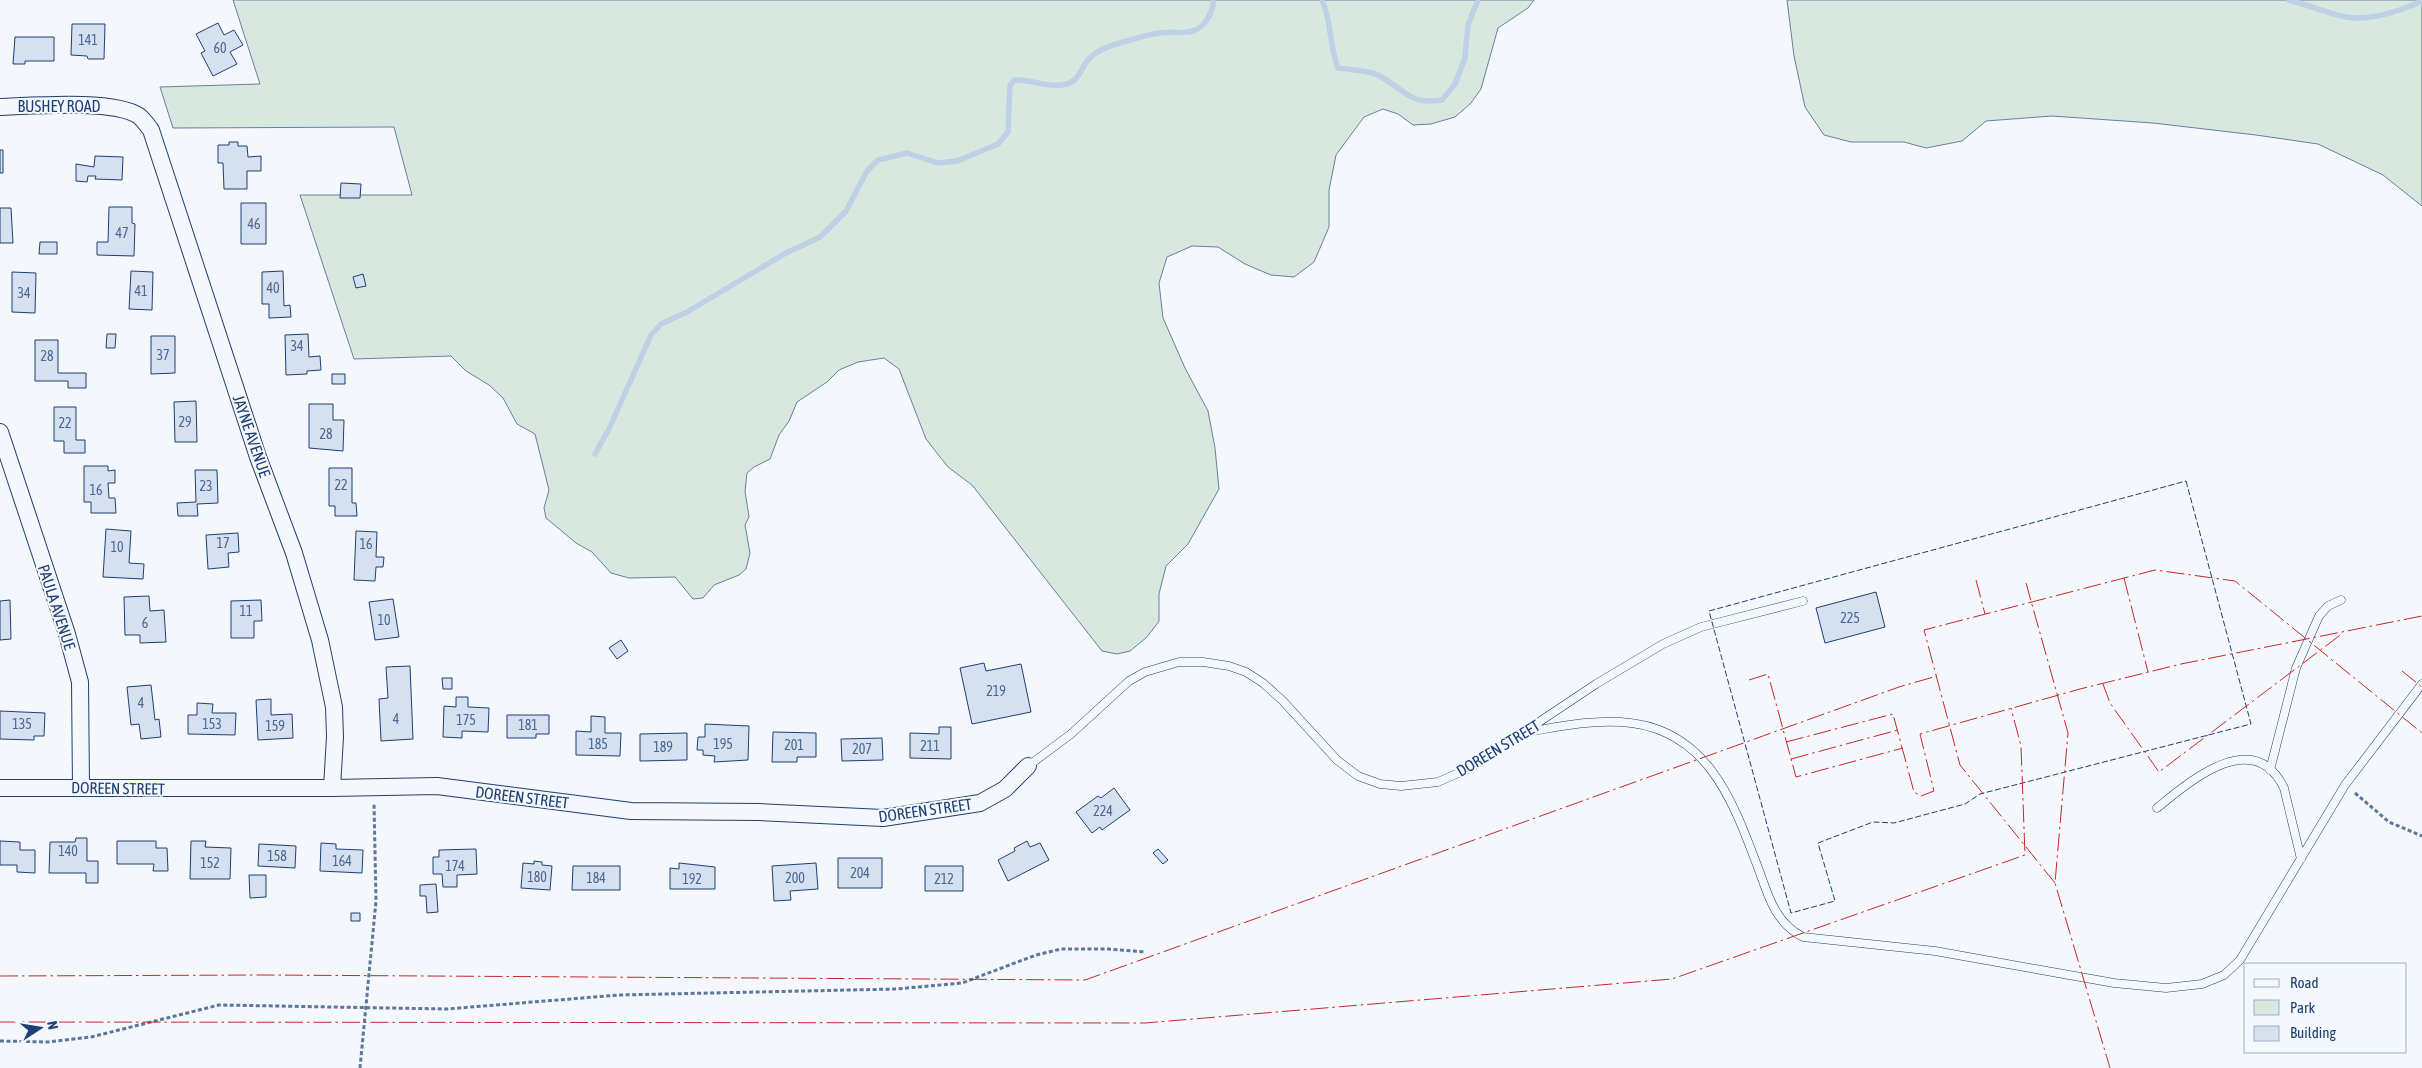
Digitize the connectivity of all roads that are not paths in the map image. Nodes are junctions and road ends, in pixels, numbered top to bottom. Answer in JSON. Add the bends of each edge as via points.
{"nodes":[{"id":1,"x":0,"y":107,"type":"edge"},
{"id":2,"x":117,"y":109,"type":"joint"},
{"id":3,"x":0,"y":432,"type":"edge"},
{"id":4,"x":2341,"y":600,"type":"dead end"},
{"id":5,"x":1803,"y":601,"type":"dead end"},
{"id":6,"x":2422,"y":684,"type":"edge"},
{"id":7,"x":1526,"y":732,"type":"junction"},
{"id":8,"x":1028,"y":766,"type":"joint"},
{"id":9,"x":2270,"y":770,"type":"junction"},
{"id":10,"x":81,"y":787,"type":"junction"},
{"id":11,"x":0,"y":788,"type":"edge"},
{"id":12,"x":332,"y":788,"type":"junction"},
{"id":13,"x":2157,"y":808,"type":"dead end"},
{"id":14,"x":2301,"y":859,"type":"junction"}],
"edges":[{"from":1,"to":2,"type":"street","name":"BUSHEY ROAD","via":[[64,104]]},
{"from":2,"to":12,"type":"street","name":"JAYNE AVENUE","via":[[138,115],[152,130],[258,457],[294,552],[320,640],[334,707]]},
{"from":3,"to":10,"type":"street","name":"PAULA AVENUE","via":[[68,634],[80,682]]},
{"from":4,"to":9,"type":"lane","via":[[2328,606],[2319,616],[2296,668]]},
{"from":5,"to":7,"type":"lane","name":"DOREEN STREET","via":[[1701,627],[1663,644],[1596,684]]},
{"from":6,"to":14,"type":"lane","via":[[2344,785]]},
{"from":7,"to":8,"type":"lane","name":"DOREEN STREET","via":[[1470,768],[1438,782],[1401,786],[1380,784],[1358,776],[1337,760],[1282,700],[1246,672],[1212,663],[1179,662],[1128,681],[1071,734]]},
{"from":7,"to":14,"type":"lane","via":[[1590,722],[1645,725],[1667,732],[1714,771],[1743,824],[1772,905],[1791,931],[1803,937],[1935,951],[2114,983],[2166,988],[2202,984],[2224,975],[2240,960]]},
{"from":8,"to":12,"type":"street","name":"DOREEN STREET","via":[[1006,789],[980,803],[883,818],[759,812],[632,811],[437,786]]},
{"from":9,"to":13,"type":"lane","via":[[2251,760],[2234,760],[2210,768]]},
{"from":9,"to":14,"type":"lane","via":[[2284,788]]},
{"from":10,"to":11,"type":"street","name":"DOREEN STREET"},
{"from":10,"to":12,"type":"street","name":"DOREEN STREET"}]}
